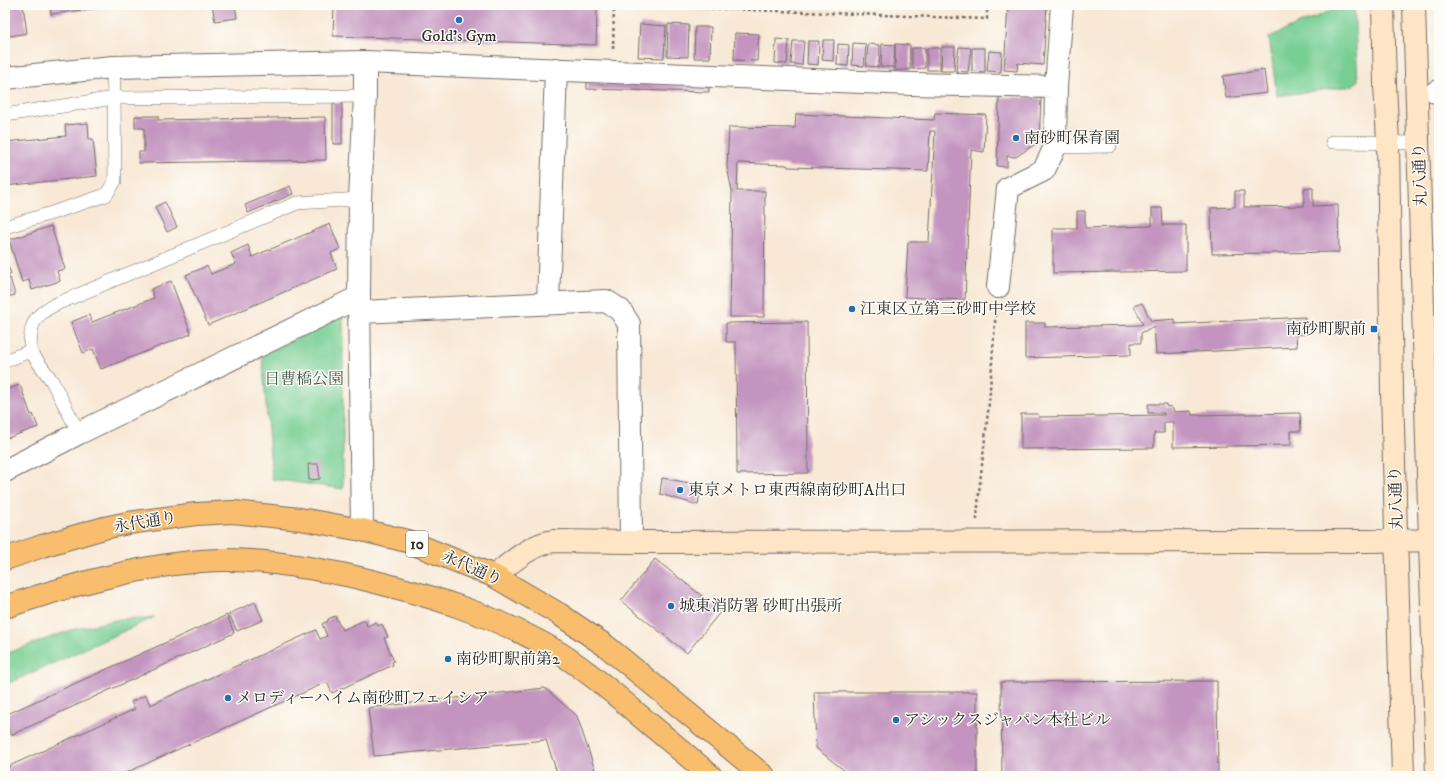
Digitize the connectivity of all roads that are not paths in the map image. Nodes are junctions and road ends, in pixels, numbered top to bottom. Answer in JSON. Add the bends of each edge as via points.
{"nodes":[{"id":1,"x":1062,"y":5,"type":"edge"},
{"id":2,"x":1383,"y":5,"type":"edge"},
{"id":3,"x":1414,"y":5,"type":"edge"},
{"id":4,"x":365,"y":62,"type":"junction"},
{"id":5,"x":112,"y":67,"type":"junction"},
{"id":6,"x":556,"y":69,"type":"junction"},
{"id":7,"x":5,"y":78,"type":"edge"},
{"id":8,"x":1056,"y":87,"type":"junction"},
{"id":9,"x":365,"y":96,"type":"junction"},
{"id":10,"x":114,"y":98,"type":"junction"},
{"id":11,"x":5,"y":115,"type":"edge"},
{"id":12,"x":1332,"y":142,"type":"dead end"},
{"id":13,"x":1388,"y":142,"type":"junction"},
{"id":14,"x":1419,"y":143,"type":"junction"},
{"id":15,"x":1110,"y":146,"type":"dead end"},
{"id":16,"x":1055,"y":147,"type":"junction"},
{"id":17,"x":360,"y":200,"type":"junction"},
{"id":18,"x":5,"y":228,"type":"edge"},
{"id":19,"x":998,"y":287,"type":"road end"},
{"id":20,"x":548,"y":303,"type":"junction"},
{"id":21,"x":360,"y":305,"type":"junction"},
{"id":22,"x":30,"y":351,"type":"junction"},
{"id":23,"x":5,"y":361,"type":"edge"},
{"id":24,"x":80,"y":433,"type":"junction"},
{"id":25,"x":5,"y":471,"type":"edge"},
{"id":26,"x":362,"y":530,"type":"junction"},
{"id":27,"x":1397,"y":540,"type":"junction"},
{"id":28,"x":1434,"y":540,"type":"edge"},
{"id":29,"x":631,"y":542,"type":"junction"},
{"id":30,"x":5,"y":559,"type":"edge"},
{"id":31,"x":494,"y":576,"type":"junction"},
{"id":32,"x":5,"y":607,"type":"edge"},
{"id":33,"x":711,"y":776,"type":"edge"},
{"id":34,"x":764,"y":776,"type":"edge"},
{"id":35,"x":1403,"y":776,"type":"edge"},
{"id":36,"x":1437,"y":776,"type":"edge"}],
"edges":[{"from":1,"to":8,"type":"street"},
{"from":2,"to":13,"type":"main road","name":"丸八通り"},
{"from":3,"to":14,"type":"main road","name":"丸八通り"},
{"from":4,"to":5,"type":"street"},
{"from":4,"to":6,"type":"street"},
{"from":4,"to":9,"type":"street"},
{"from":5,"to":7,"type":"street"},
{"from":5,"to":10,"type":"lane"},
{"from":6,"to":8,"type":"street","via":[[911,84]]},
{"from":6,"to":20,"type":"street"},
{"from":8,"to":16,"type":"street"},
{"from":9,"to":10,"type":"lane"},
{"from":9,"to":17,"type":"street"},
{"from":10,"to":11,"type":"lane"},
{"from":10,"to":18,"type":"lane","via":[[115,181],[106,194]]},
{"from":12,"to":13,"type":"lane"},
{"from":13,"to":14,"type":"lane"},
{"from":13,"to":27,"type":"main road","name":"丸八通り"},
{"from":14,"to":28,"type":"main road","name":"丸八通り"},
{"from":15,"to":16,"type":"lane"},
{"from":16,"to":19,"type":"street","via":[[1044,170],[1008,188]]},
{"from":17,"to":21,"type":"street"},
{"from":17,"to":22,"type":"lane","via":[[297,203],[54,305],[35,320],[31,330]]},
{"from":20,"to":21,"type":"street"},
{"from":20,"to":29,"type":"street","via":[[606,301],[620,310],[629,324]]},
{"from":21,"to":24,"type":"street"},
{"from":21,"to":26,"type":"street"},
{"from":22,"to":23,"type":"lane"},
{"from":22,"to":24,"type":"lane","via":[[52,381]]},
{"from":24,"to":25,"type":"street"},
{"from":26,"to":30,"type":"main road","name":"永代通り","number":"10","via":[[300,519],[233,512],[196,514],[104,528]]},
{"from":26,"to":31,"type":"main road","name":"永代通り","number":"10","via":[[407,541]]},
{"from":27,"to":28,"type":"main road"},
{"from":27,"to":29,"type":"main road"},
{"from":27,"to":35,"type":"main road","name":"丸八通り"},
{"from":28,"to":36,"type":"main road","name":"丸八通り"},
{"from":29,"to":31,"type":"main road","via":[[544,543],[521,555]]},
{"from":31,"to":34,"type":"main road","name":"永代通り","number":"10","via":[[559,614],[606,646]]},
{"from":32,"to":33,"type":"main road","via":[[87,582],[145,568],[203,561],[253,561],[315,569],[385,584],[495,621],[561,655],[603,684]]}]}
